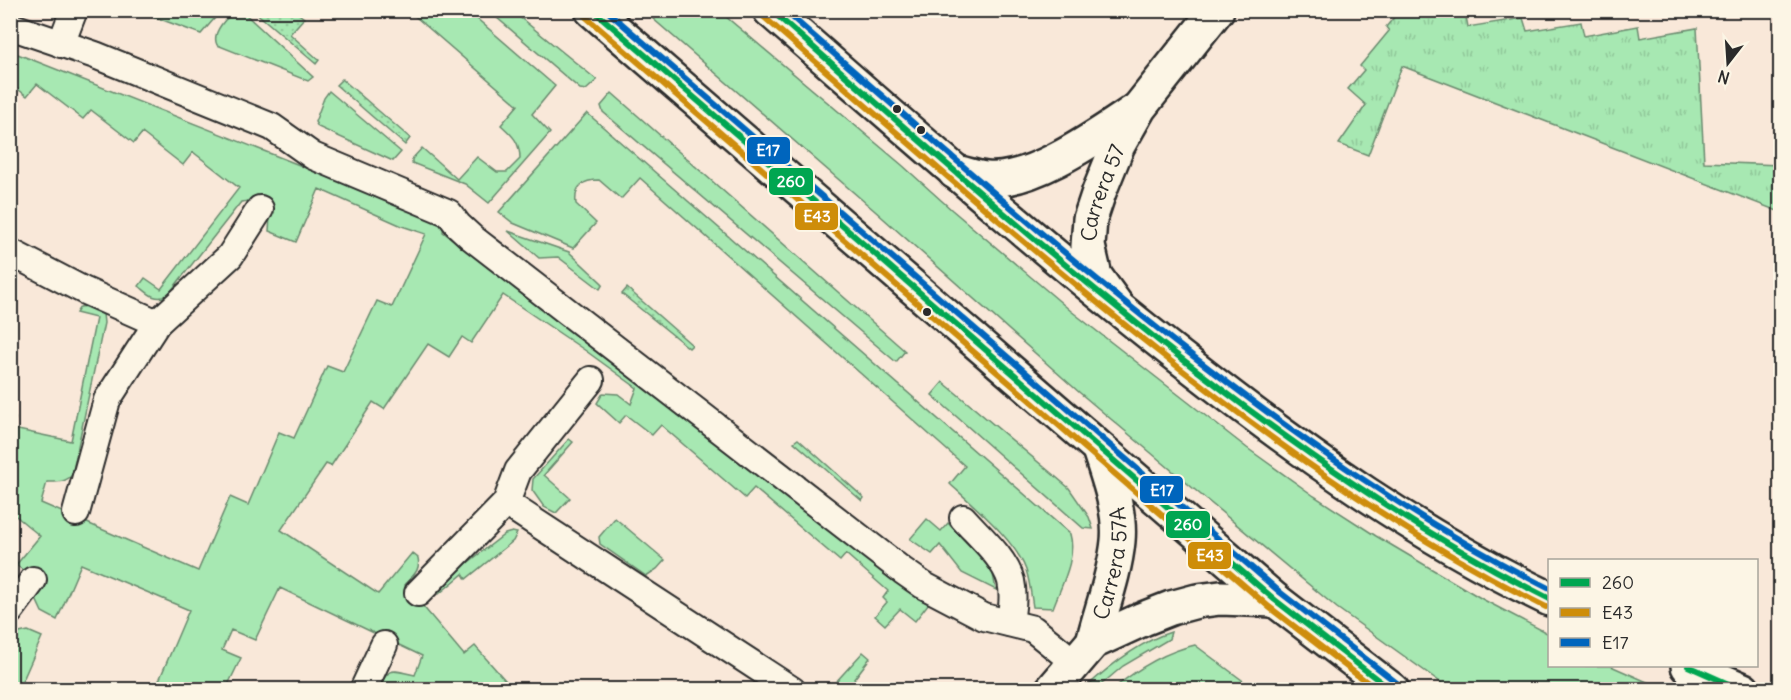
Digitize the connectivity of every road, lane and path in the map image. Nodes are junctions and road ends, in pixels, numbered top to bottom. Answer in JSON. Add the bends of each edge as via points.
{"nodes":[{"id":1,"x":74,"y":10,"type":"edge"},
{"id":2,"x":592,"y":10,"type":"edge"},
{"id":3,"x":770,"y":10,"type":"edge"},
{"id":4,"x":1217,"y":10,"type":"edge"},
{"id":5,"x":10,"y":26,"type":"edge"},
{"id":6,"x":61,"y":44,"type":"junction"},
{"id":7,"x":1139,"y":108,"type":"junction"},
{"id":8,"x":955,"y":172,"type":"junction"},
{"id":9,"x":260,"y":209,"type":"dead end"},
{"id":10,"x":10,"y":252,"type":"edge"},
{"id":11,"x":1120,"y":311,"type":"junction"},
{"id":12,"x":157,"y":323,"type":"junction"},
{"id":13,"x":591,"y":380,"type":"dead end"},
{"id":14,"x":1099,"y":449,"type":"junction"},
{"id":15,"x":506,"y":503,"type":"junction"},
{"id":16,"x":76,"y":513,"type":"dead end"},
{"id":17,"x":963,"y":518,"type":"dead end"},
{"id":18,"x":33,"y":580,"type":"dead end"},
{"id":19,"x":418,"y":593,"type":"dead end"},
{"id":20,"x":1548,"y":598,"type":"edge"},
{"id":21,"x":1275,"y":600,"type":"junction"},
{"id":22,"x":10,"y":611,"type":"edge"},
{"id":23,"x":1010,"y":623,"type":"junction"},
{"id":24,"x":384,"y":645,"type":"dead end"},
{"id":25,"x":1084,"y":653,"type":"junction"},
{"id":26,"x":1690,"y":667,"type":"edge"},
{"id":27,"x":363,"y":690,"type":"edge"},
{"id":28,"x":792,"y":690,"type":"edge"},
{"id":29,"x":1052,"y":690,"type":"edge"},
{"id":30,"x":1392,"y":690,"type":"edge"},
{"id":31,"x":1743,"y":690,"type":"edge"}],
"edges":[{"from":1,"to":6,"type":"lane"},
{"from":2,"to":14,"type":"main road"},
{"from":3,"to":8,"type":"main road"},
{"from":4,"to":7,"type":"main road","name":"Carrera 57"},
{"from":5,"to":6,"type":"lane"},
{"from":6,"to":23,"type":"lane","via":[[272,127],[313,156],[449,213],[471,237],[903,571],[984,617]]},
{"from":7,"to":8,"type":"main road","name":"Carrera 57","via":[[1053,161],[1013,177],[987,179]]},
{"from":7,"to":11,"type":"main road","name":"Carrera 57","via":[[1108,168],[1089,228],[1088,246],[1095,276]]},
{"from":8,"to":11,"type":"main road"},
{"from":9,"to":12,"type":"lane","via":[[230,256]]},
{"from":10,"to":12,"type":"lane"},
{"from":11,"to":20,"type":"main road","via":[[1252,414],[1377,501],[1510,580]]},
{"from":12,"to":16,"type":"lane","via":[[107,400]]},
{"from":13,"to":15,"type":"lane","via":[[518,471]]},
{"from":14,"to":21,"type":"main road"},
{"from":14,"to":25,"type":"main road","name":"Carrera 57A","via":[[1111,488],[1118,541]]},
{"from":15,"to":19,"type":"lane"},
{"from":15,"to":28,"type":"lane"},
{"from":17,"to":23,"type":"lane","via":[[1000,560],[1010,579]]},
{"from":18,"to":22,"type":"lane"},
{"from":21,"to":25,"type":"main road","name":"Carrera 57A","via":[[1220,598],[1171,608],[1143,619]]},
{"from":21,"to":30,"type":"main road"},
{"from":23,"to":25,"type":"lane","via":[[1033,629]]},
{"from":24,"to":27,"type":"lane"},
{"from":25,"to":29,"type":"main road","name":"Carrera 57A"},
{"from":26,"to":31,"type":"main road"}]}
